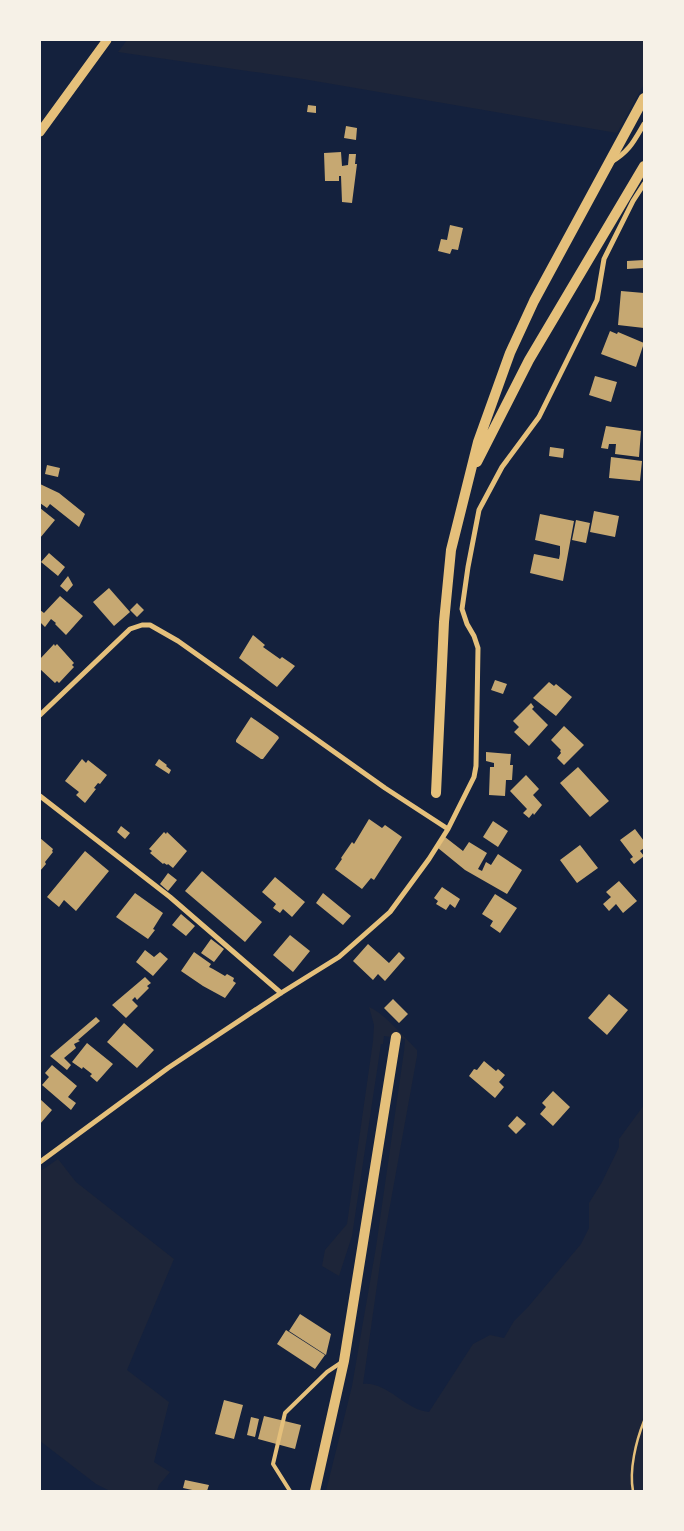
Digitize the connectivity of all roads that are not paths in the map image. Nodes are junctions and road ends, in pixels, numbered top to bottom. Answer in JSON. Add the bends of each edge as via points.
{"nodes":[{"id":1,"x":107,"y":40,"type":"edge"},
{"id":2,"x":644,"y":98,"type":"edge"},
{"id":3,"x":644,"y":124,"type":"edge"},
{"id":4,"x":40,"y":132,"type":"edge"},
{"id":5,"x":608,"y":164,"type":"junction"},
{"id":6,"x":644,"y":166,"type":"edge"},
{"id":7,"x":644,"y":184,"type":"edge"},
{"id":8,"x":471,"y":472,"type":"junction"},
{"id":9,"x":40,"y":715,"type":"edge"},
{"id":10,"x":436,"y":793,"type":"dead end"},
{"id":11,"x":40,"y":796,"type":"edge"},
{"id":12,"x":448,"y":829,"type":"junction"},
{"id":13,"x":281,"y":993,"type":"junction"},
{"id":14,"x":396,"y":1037,"type":"dead end"},
{"id":15,"x":40,"y":1162,"type":"edge"},
{"id":16,"x":344,"y":1361,"type":"junction"},
{"id":17,"x":290,"y":1491,"type":"edge"},
{"id":18,"x":315,"y":1491,"type":"edge"}],
"edges":[{"from":1,"to":4,"type":"street"},
{"from":2,"to":5,"type":"main road"},
{"from":3,"to":5,"type":"street","via":[[623,156]]},
{"from":5,"to":8,"type":"main road","via":[[534,301],[510,353],[478,442]]},
{"from":6,"to":8,"type":"main road","via":[[529,360]]},
{"from":7,"to":12,"type":"street","via":[[604,259],[597,300],[539,417],[502,467],[479,510],[462,609],[478,648],[476,766],[474,777]]},
{"from":8,"to":10,"type":"main road","via":[[451,550],[444,622]]},
{"from":9,"to":12,"type":"street","via":[[130,629],[150,625],[178,641]]},
{"from":11,"to":13,"type":"street","via":[[170,897]]},
{"from":12,"to":13,"type":"street","via":[[390,912],[339,957]]},
{"from":13,"to":15,"type":"street","via":[[168,1068]]},
{"from":14,"to":16,"type":"main road"},
{"from":16,"to":17,"type":"lane","via":[[285,1413],[273,1464]]},
{"from":16,"to":18,"type":"main road"}]}
